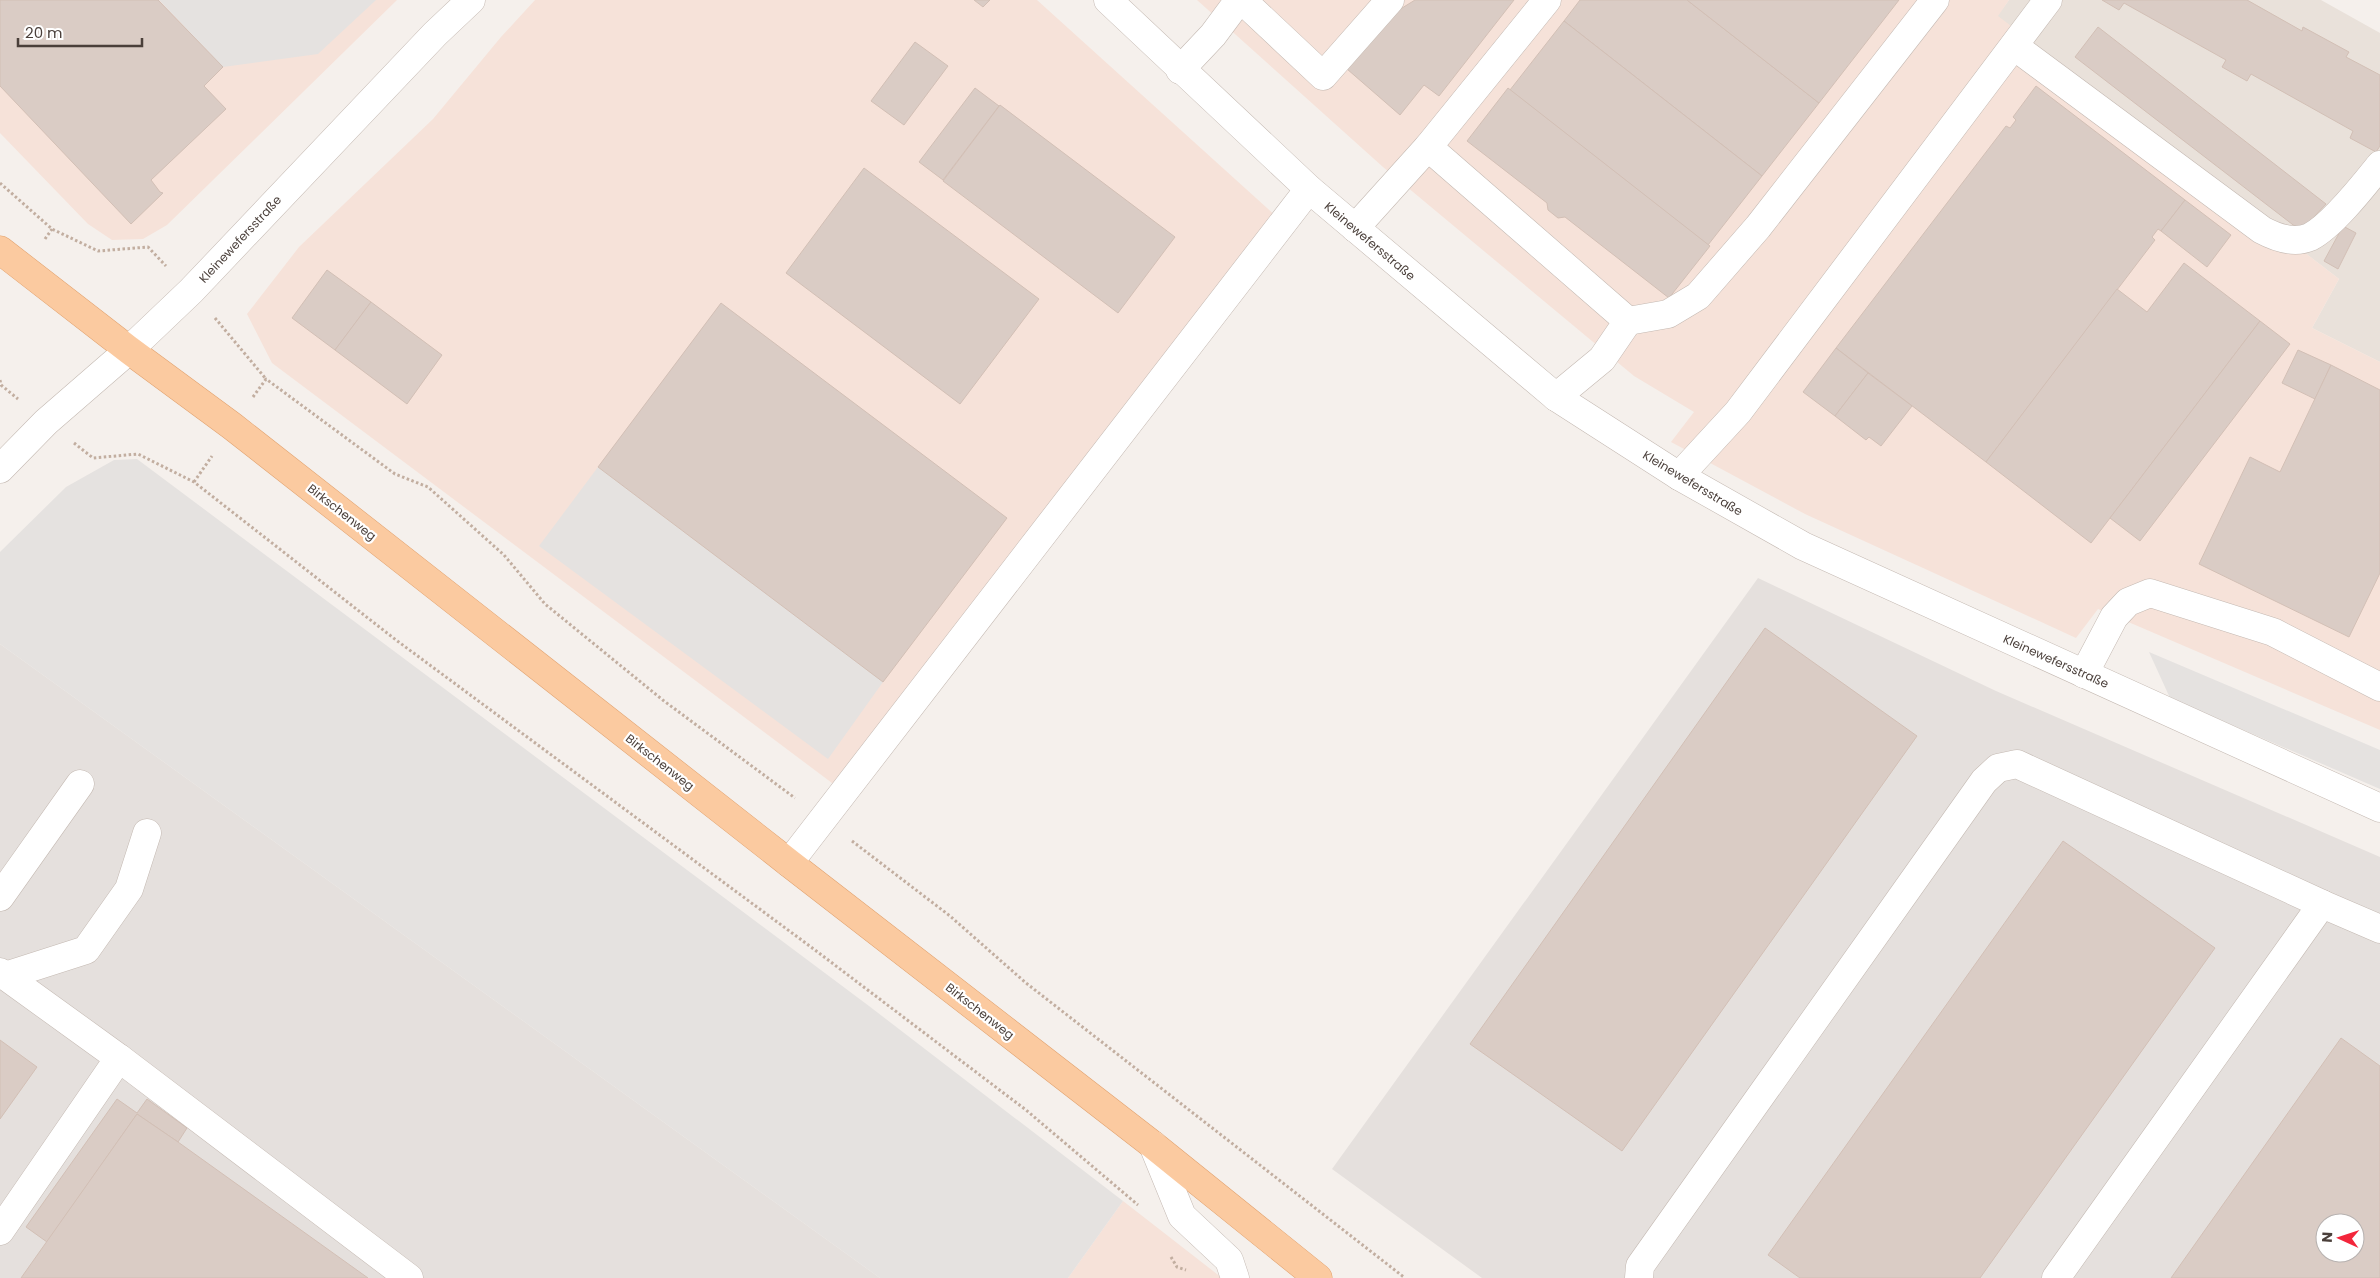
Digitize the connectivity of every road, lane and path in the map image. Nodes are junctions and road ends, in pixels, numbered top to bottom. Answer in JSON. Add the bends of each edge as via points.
{"nodes":[{"id":1,"x":471,"y":0,"type":"edge"},
{"id":2,"x":1108,"y":0,"type":"edge"},
{"id":3,"x":1240,"y":0,"type":"edge"},
{"id":4,"x":1390,"y":0,"type":"edge"},
{"id":5,"x":1547,"y":0,"type":"edge"},
{"id":6,"x":1935,"y":0,"type":"edge"},
{"id":7,"x":2048,"y":0,"type":"edge"},
{"id":8,"x":2014,"y":46,"type":"junction"},
{"id":9,"x":1180,"y":70,"type":"junction"},
{"id":10,"x":1428,"y":147,"type":"junction"},
{"id":11,"x":2380,"y":165,"type":"edge"},
{"id":12,"x":0,"y":183,"type":"edge"},
{"id":13,"x":1309,"y":189,"type":"junction"},
{"id":14,"x":1355,"y":228,"type":"junction"},
{"id":15,"x":0,"y":250,"type":"edge"},
{"id":16,"x":191,"y":291,"type":"junction"},
{"id":17,"x":1628,"y":321,"type":"junction"},
{"id":18,"x":129,"y":350,"type":"junction"},
{"id":19,"x":266,"y":379,"type":"junction"},
{"id":20,"x":0,"y":380,"type":"edge"},
{"id":21,"x":1556,"y":397,"type":"junction"},
{"id":22,"x":46,"y":422,"type":"junction"},
{"id":23,"x":232,"y":426,"type":"junction"},
{"id":24,"x":0,"y":469,"type":"edge"},
{"id":25,"x":1678,"y":476,"type":"junction"},
{"id":26,"x":194,"y":482,"type":"junction"},
{"id":27,"x":2084,"y":674,"type":"junction"},
{"id":28,"x":2380,"y":687,"type":"edge"},
{"id":29,"x":80,"y":784,"type":"dead end"},
{"id":30,"x":2380,"y":808,"type":"edge"},
{"id":31,"x":822,"y":818,"type":"junction"},
{"id":32,"x":147,"y":833,"type":"dead end"},
{"id":33,"x":789,"y":863,"type":"junction"},
{"id":34,"x":0,"y":897,"type":"edge"},
{"id":35,"x":2322,"y":904,"type":"junction"},
{"id":36,"x":2380,"y":929,"type":"edge"},
{"id":37,"x":3,"y":974,"type":"edge"},
{"id":38,"x":119,"y":1058,"type":"junction"},
{"id":39,"x":1153,"y":1145,"type":"junction"},
{"id":40,"x":1140,"y":1207,"type":"dead end"},
{"id":41,"x":0,"y":1231,"type":"edge"},
{"id":42,"x":1166,"y":1250,"type":"dead end"},
{"id":43,"x":1192,"y":1272,"type":"dead end"},
{"id":44,"x":409,"y":1278,"type":"edge"},
{"id":45,"x":1236,"y":1278,"type":"edge"},
{"id":46,"x":1318,"y":1278,"type":"edge"},
{"id":47,"x":1405,"y":1278,"type":"edge"},
{"id":48,"x":1639,"y":1278,"type":"edge"},
{"id":49,"x":2056,"y":1278,"type":"edge"}],
"edges":[{"from":1,"to":16,"type":"street","name":"Kleinewefersstraße"},
{"from":2,"to":9,"type":"street","name":"Kleinewefersstraße"},
{"from":3,"to":4,"type":"street","via":[[1323,76]]},
{"from":3,"to":9,"type":"street"},
{"from":5,"to":10,"type":"street"},
{"from":6,"to":17,"type":"street","via":[[1758,227],[1698,296],[1668,314]]},
{"from":7,"to":8,"type":"street"},
{"from":8,"to":11,"type":"street","via":[[2262,230],[2278,238],[2309,237],[2325,226]]},
{"from":8,"to":25,"type":"street","via":[[1738,412]]},
{"from":9,"to":13,"type":"street","name":"Kleinewefersstraße"},
{"from":10,"to":14,"type":"street"},
{"from":10,"to":17,"type":"street"},
{"from":12,"to":16,"type":"path","via":[[52,229],[98,251],[148,247]]},
{"from":13,"to":14,"type":"street","name":"Kleinewefersstraße"},
{"from":13,"to":31,"type":"street"},
{"from":14,"to":21,"type":"street","name":"Kleinewefersstraße"},
{"from":15,"to":18,"type":"main road","name":"Birkschenweg"},
{"from":16,"to":18,"type":"street","name":"Kleinewefersstraße"},
{"from":16,"to":19,"type":"path"},
{"from":17,"to":21,"type":"street","via":[[1602,359]]},
{"from":18,"to":22,"type":"street","name":"Kleinewefersstraße"},
{"from":18,"to":23,"type":"main road","name":"Birkschenweg"},
{"from":19,"to":23,"type":"path"},
{"from":19,"to":31,"type":"path","via":[[395,474],[428,487],[504,555],[545,604],[664,701]]},
{"from":20,"to":22,"type":"path","via":[[1,385]]},
{"from":21,"to":25,"type":"street","name":"Kleinewefersstraße"},
{"from":22,"to":24,"type":"street","name":"Kleinewefersstraße"},
{"from":22,"to":26,"type":"path","via":[[93,458],[138,454]]},
{"from":23,"to":26,"type":"path"},
{"from":23,"to":33,"type":"main road","name":"Birkschenweg"},
{"from":25,"to":27,"type":"street","name":"Kleinewefersstraße","via":[[1803,546]]},
{"from":26,"to":40,"type":"path","via":[[396,640],[1026,1110]]},
{"from":27,"to":28,"type":"street","via":[[2114,617],[2128,602],[2150,593],[2274,632]]},
{"from":27,"to":30,"type":"street","name":"Kleinewefersstraße"},
{"from":29,"to":34,"type":"street"},
{"from":31,"to":33,"type":"street"},
{"from":31,"to":47,"type":"path","via":[[950,916],[1026,983]]},
{"from":32,"to":37,"type":"street","via":[[129,889],[86,950]]},
{"from":33,"to":39,"type":"main road","name":"Birkschenweg"},
{"from":35,"to":36,"type":"street"},
{"from":35,"to":48,"type":"street","via":[[2016,764],[1998,768],[1984,781],[1640,1266]]},
{"from":35,"to":49,"type":"street"},
{"from":37,"to":38,"type":"street"},
{"from":38,"to":41,"type":"street"},
{"from":38,"to":44,"type":"street"},
{"from":39,"to":45,"type":"street","via":[[1182,1216],[1229,1260]]},
{"from":39,"to":46,"type":"main road","name":"Birkschenweg"},
{"from":42,"to":43,"type":"path","via":[[1177,1267]]}]}
